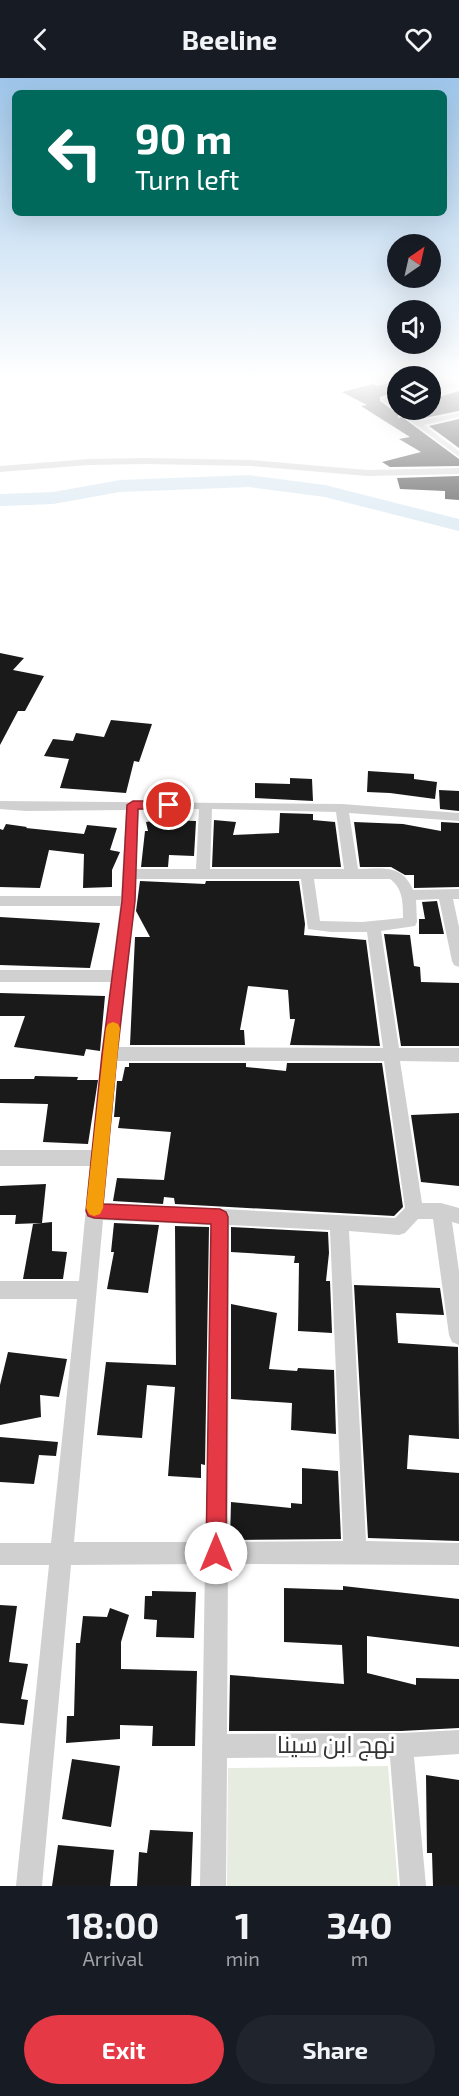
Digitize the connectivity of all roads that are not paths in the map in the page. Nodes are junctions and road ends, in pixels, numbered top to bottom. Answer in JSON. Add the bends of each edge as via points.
{"nodes":[{"id":1,"x":59,"y":464,"type":"edge"},
{"id":2,"x":257,"y":464,"type":"edge"},
{"id":3,"x":0,"y":469,"type":"edge"},
{"id":4,"x":459,"y":471,"type":"edge"},
{"id":5,"x":0,"y":805,"type":"edge"},
{"id":6,"x":133,"y":805,"type":"junction"},
{"id":7,"x":206,"y":805,"type":"junction"},
{"id":8,"x":342,"y":808,"type":"junction"},
{"id":9,"x":459,"y":817,"type":"edge"},
{"id":10,"x":129,"y":874,"type":"junction"},
{"id":11,"x":307,"y":874,"type":"junction"},
{"id":12,"x":352,"y":874,"type":"junction"},
{"id":13,"x":204,"y":875,"type":"junction"},
{"id":14,"x":452,"y":894,"type":"edge"},
{"id":15,"x":406,"y":895,"type":"junction"},
{"id":16,"x":0,"y":901,"type":"edge"},
{"id":17,"x":128,"y":901,"type":"junction"},
{"id":18,"x":372,"y":926,"type":"junction"},
{"id":19,"x":459,"y":961,"type":"edge"},
{"id":20,"x":0,"y":976,"type":"edge"},
{"id":21,"x":119,"y":976,"type":"junction"},
{"id":22,"x":110,"y":1054,"type":"junction"},
{"id":23,"x":389,"y":1054,"type":"junction"},
{"id":24,"x":459,"y":1055,"type":"edge"},
{"id":25,"x":0,"y":1158,"type":"edge"},
{"id":26,"x":99,"y":1158,"type":"junction"},
{"id":27,"x":94,"y":1211,"type":"junction"},
{"id":28,"x":414,"y":1211,"type":"junction"},
{"id":29,"x":450,"y":1213,"type":"edge"},
{"id":30,"x":220,"y":1217,"type":"junction"},
{"id":31,"x":339,"y":1222,"type":"junction"},
{"id":32,"x":0,"y":1290,"type":"edge"},
{"id":33,"x":88,"y":1290,"type":"junction"},
{"id":34,"x":459,"y":1335,"type":"edge"},
{"id":35,"x":355,"y":1552,"type":"junction"},
{"id":36,"x":62,"y":1553,"type":"junction"},
{"id":37,"x":216,"y":1553,"type":"junction"},
{"id":38,"x":0,"y":1554,"type":"edge"},
{"id":39,"x":459,"y":1554,"type":"edge"},
{"id":40,"x":459,"y":1742,"type":"edge"},
{"id":41,"x":401,"y":1745,"type":"junction"},
{"id":42,"x":213,"y":1746,"type":"junction"},
{"id":43,"x":28,"y":1886,"type":"edge"},
{"id":44,"x":213,"y":1886,"type":"edge"},
{"id":45,"x":413,"y":1886,"type":"edge"}],
"edges":[{"from":1,"to":3,"type":"street"},
{"from":2,"to":4,"type":"street","via":[[367,473]]},
{"from":5,"to":6,"type":"street"},
{"from":6,"to":7,"type":"street"},
{"from":6,"to":10,"type":"street"},
{"from":7,"to":8,"type":"street"},
{"from":7,"to":13,"type":"street"},
{"from":8,"to":9,"type":"street"},
{"from":8,"to":12,"type":"street"},
{"from":10,"to":13,"type":"street"},
{"from":10,"to":17,"type":"street"},
{"from":11,"to":12,"type":"street"},
{"from":11,"to":13,"type":"street"},
{"from":11,"to":18,"type":"street","via":[[312,925]]},
{"from":12,"to":15,"type":"street","via":[[396,875],[403,880]]},
{"from":14,"to":15,"type":"street"},
{"from":14,"to":19,"type":"street"},
{"from":15,"to":18,"type":"street","via":[[410,922]]},
{"from":16,"to":17,"type":"street"},
{"from":17,"to":21,"type":"street"},
{"from":18,"to":23,"type":"street"},
{"from":20,"to":21,"type":"street"},
{"from":21,"to":22,"type":"street"},
{"from":22,"to":23,"type":"street"},
{"from":22,"to":26,"type":"street"},
{"from":23,"to":24,"type":"street"},
{"from":23,"to":28,"type":"street"},
{"from":25,"to":26,"type":"street"},
{"from":26,"to":27,"type":"street"},
{"from":27,"to":30,"type":"street"},
{"from":27,"to":33,"type":"street"},
{"from":28,"to":29,"type":"street"},
{"from":28,"to":31,"type":"street","via":[[399,1227]]},
{"from":29,"to":34,"type":"street"},
{"from":30,"to":31,"type":"street"},
{"from":30,"to":37,"type":"street"},
{"from":31,"to":35,"type":"street"},
{"from":32,"to":33,"type":"street"},
{"from":33,"to":36,"type":"street"},
{"from":35,"to":37,"type":"street"},
{"from":35,"to":39,"type":"street"},
{"from":36,"to":37,"type":"street"},
{"from":36,"to":38,"type":"street"},
{"from":36,"to":43,"type":"street"},
{"from":37,"to":42,"type":"street"},
{"from":40,"to":41,"type":"street","name":"نهج ابن سينا"},
{"from":41,"to":42,"type":"street","name":"نهج ابن سينا"},
{"from":41,"to":45,"type":"street"},
{"from":42,"to":44,"type":"street"}]}
